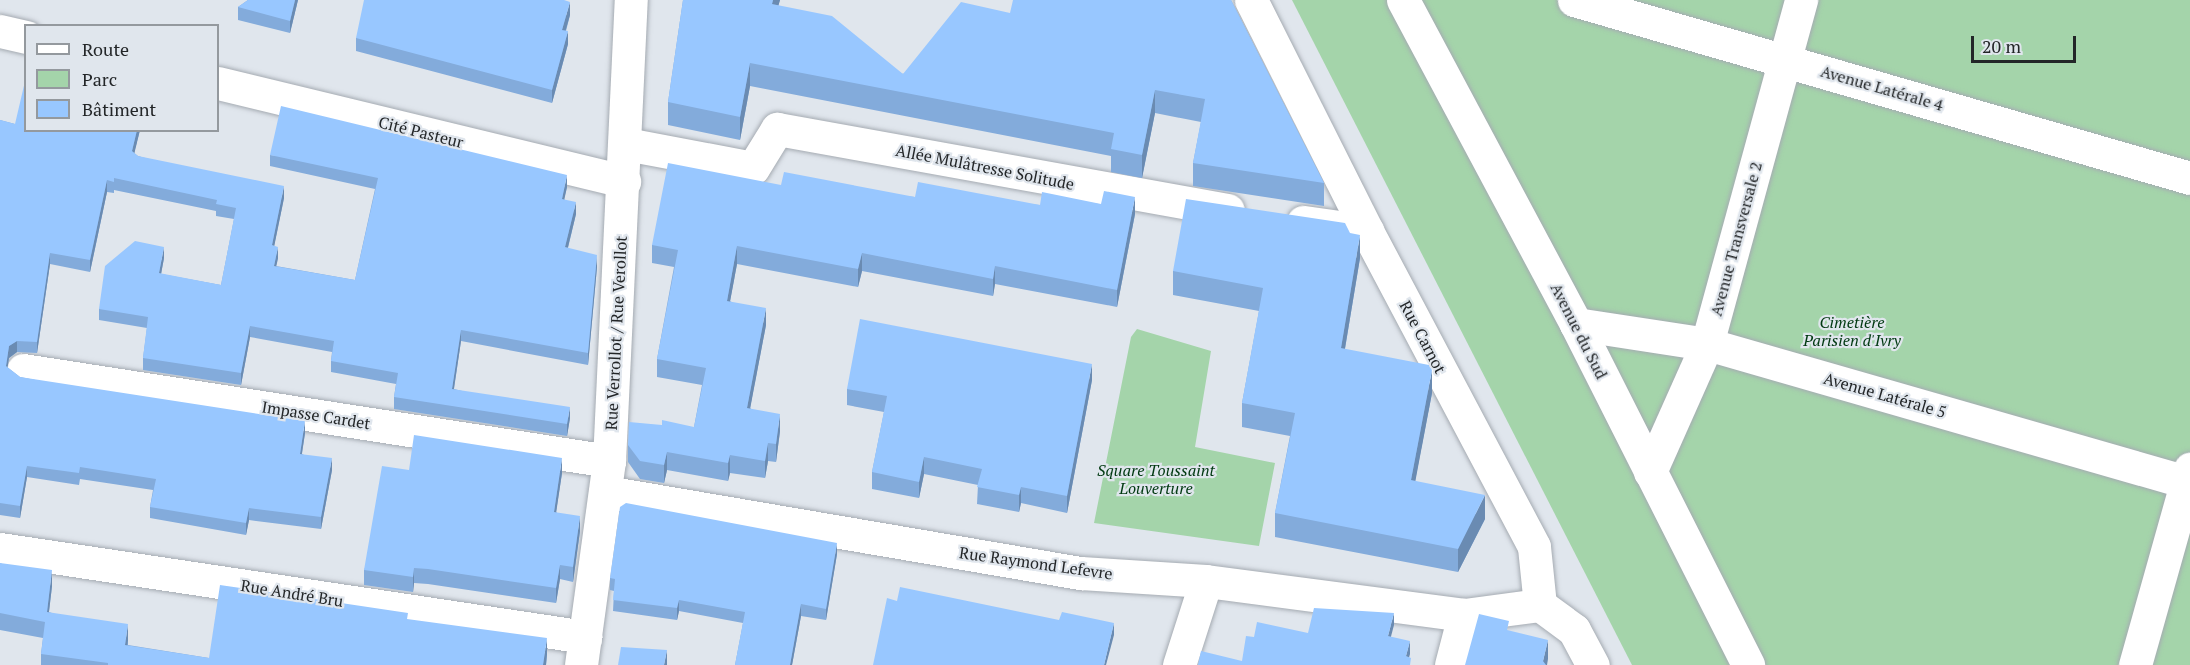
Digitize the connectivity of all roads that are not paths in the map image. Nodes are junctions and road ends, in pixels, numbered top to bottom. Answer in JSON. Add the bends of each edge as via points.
{"nodes":[{"id":1,"x":631,"y":0,"type":"edge"},
{"id":2,"x":1251,"y":0,"type":"edge"},
{"id":3,"x":1403,"y":0,"type":"edge"},
{"id":4,"x":1574,"y":0,"type":"edge"},
{"id":5,"x":1801,"y":0,"type":"edge"},
{"id":6,"x":0,"y":31,"type":"edge"},
{"id":7,"x":24,"y":37,"type":"edge"},
{"id":8,"x":1785,"y":60,"type":"junction"},
{"id":9,"x":219,"y":83,"type":"edge"},
{"id":10,"x":626,"y":144,"type":"junction"},
{"id":11,"x":2190,"y":178,"type":"edge"},
{"id":12,"x":624,"y":181,"type":"junction"},
{"id":13,"x":1366,"y":231,"type":"junction"},
{"id":14,"x":1576,"y":324,"type":"junction"},
{"id":15,"x":1707,"y":344,"type":"junction"},
{"id":16,"x":23,"y":370,"type":"dead end"},
{"id":17,"x":1650,"y":472,"type":"junction"},
{"id":18,"x":607,"y":477,"type":"junction"},
{"id":19,"x":2189,"y":478,"type":"edge"},
{"id":20,"x":0,"y":549,"type":"edge"},
{"id":21,"x":1206,"y":581,"type":"junction"},
{"id":22,"x":1540,"y":605,"type":"junction"},
{"id":23,"x":1464,"y":615,"type":"junction"},
{"id":24,"x":583,"y":651,"type":"edge"},
{"id":25,"x":1179,"y":665,"type":"edge"},
{"id":26,"x":1451,"y":665,"type":"edge"},
{"id":27,"x":1593,"y":665,"type":"edge"},
{"id":28,"x":1748,"y":665,"type":"edge"},
{"id":29,"x":2135,"y":665,"type":"edge"}],
"edges":[{"from":1,"to":10,"type":"street","name":"Rue Verrollot / Rue Verollot"},
{"from":2,"to":13,"type":"street","name":"Rue Carnot"},
{"from":3,"to":14,"type":"street","name":"Avenue du Sud"},
{"from":4,"to":8,"type":"street","name":"Avenue Latérale 4"},
{"from":5,"to":8,"type":"street","name":"Avenue Transversale 2"},
{"from":6,"to":7,"type":"street"},
{"from":8,"to":11,"type":"street","name":"Avenue Latérale 4"},
{"from":8,"to":15,"type":"street","name":"Avenue Transversale 2"},
{"from":9,"to":12,"type":"street","name":"Cité Pasteur"},
{"from":10,"to":12,"type":"street","name":"Rue Verrollot / Rue Verollot"},
{"from":10,"to":13,"type":"street","name":"Allée Mulâtresse Solitude","via":[[753,168],[777,129]]},
{"from":12,"to":18,"type":"street","name":"Rue Verrollot / Rue Verollot"},
{"from":13,"to":22,"type":"street","name":"Rue Carnot","via":[[1534,547]]},
{"from":14,"to":15,"type":"street","name":"Avenue Latérale 5"},
{"from":14,"to":17,"type":"street","name":"Avenue du Sud"},
{"from":15,"to":17,"type":"street","name":"Avenue Transversale 2"},
{"from":15,"to":19,"type":"street","name":"Avenue Latérale 5"},
{"from":16,"to":18,"type":"street","name":"Impasse Cardet"},
{"from":17,"to":28,"type":"street","name":"Avenue du Sud"},
{"from":18,"to":21,"type":"street","name":"Rue Raymond Lefevre","via":[[1081,573]]},
{"from":18,"to":24,"type":"street","name":"Rue Verrollot / Rue Verollot"},
{"from":19,"to":29,"type":"street"},
{"from":20,"to":24,"type":"street","name":"Rue André Bru"},
{"from":21,"to":23,"type":"street","name":"Rue Raymond Lefevre"},
{"from":21,"to":25,"type":"street"},
{"from":22,"to":23,"type":"street","name":"Rue Raymond Lefevre"},
{"from":22,"to":27,"type":"street","via":[[1574,630]]},
{"from":23,"to":26,"type":"street"}]}
